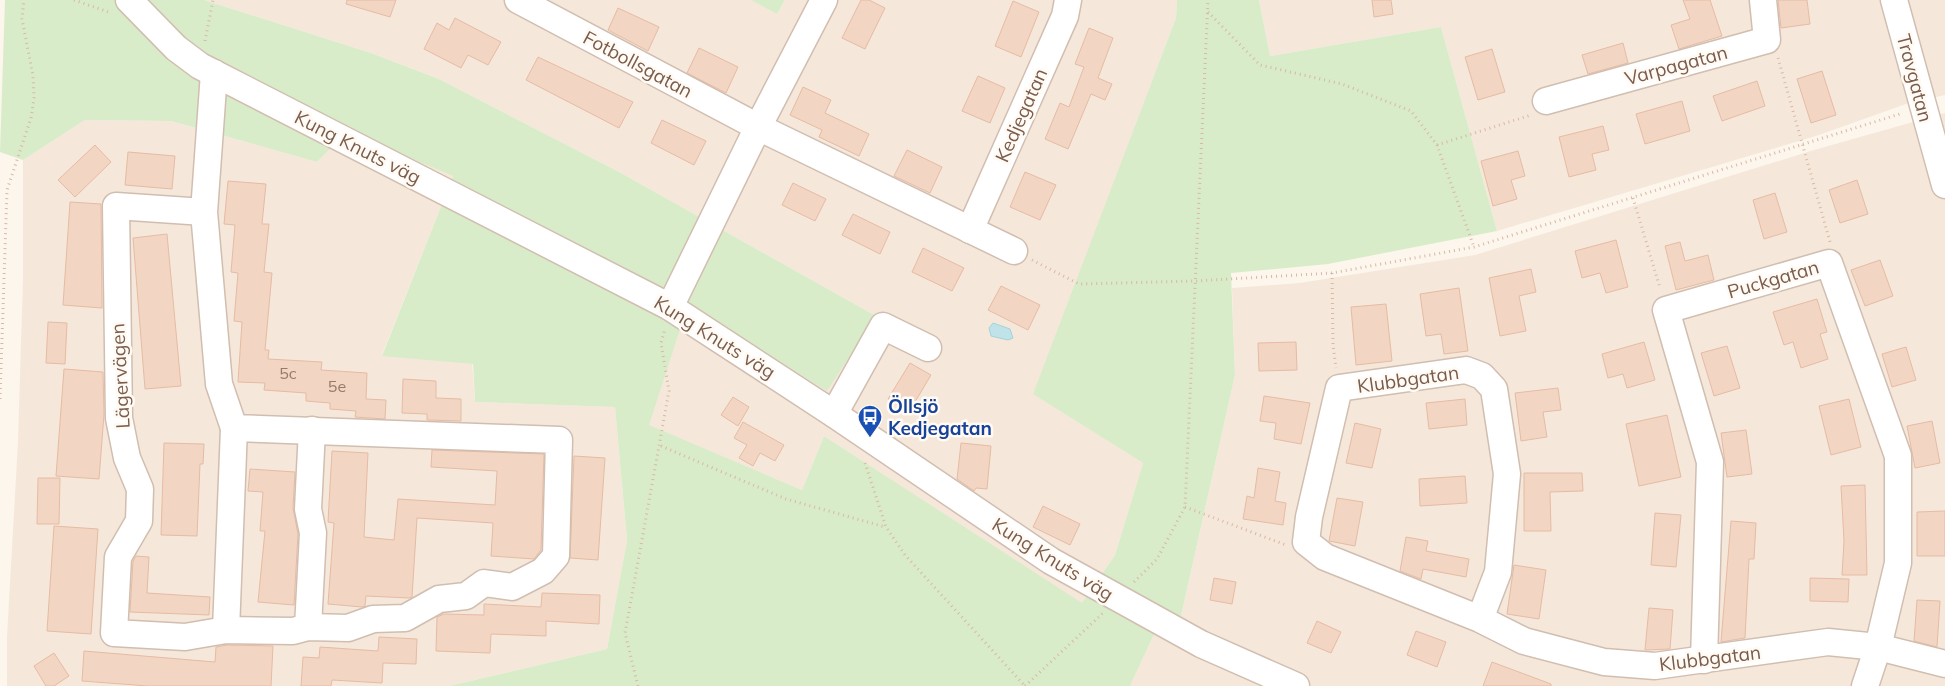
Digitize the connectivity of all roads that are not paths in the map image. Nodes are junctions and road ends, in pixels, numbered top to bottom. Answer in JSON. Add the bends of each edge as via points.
{"nodes":[{"id":1,"x":129,"y":0,"type":"edge"},
{"id":2,"x":518,"y":0,"type":"edge"},
{"id":3,"x":824,"y":0,"type":"edge"},
{"id":4,"x":1068,"y":0,"type":"edge"},
{"id":5,"x":1763,"y":0,"type":"edge"},
{"id":6,"x":1894,"y":0,"type":"edge"},
{"id":7,"x":207,"y":69,"type":"junction"},
{"id":8,"x":1546,"y":101,"type":"road end"},
{"id":9,"x":758,"y":127,"type":"junction"},
{"id":10,"x":1945,"y":185,"type":"edge"},
{"id":11,"x":204,"y":212,"type":"junction"},
{"id":12,"x":970,"y":230,"type":"junction"},
{"id":13,"x":1014,"y":251,"type":"road end"},
{"id":14,"x":670,"y":307,"type":"junction"},
{"id":15,"x":928,"y":348,"type":"dead end"},
{"id":16,"x":844,"y":420,"type":"junction"},
{"id":17,"x":234,"y":428,"type":"junction"},
{"id":18,"x":312,"y":430,"type":"junction"},
{"id":19,"x":1480,"y":619,"type":"junction"},
{"id":20,"x":308,"y":627,"type":"junction"},
{"id":21,"x":226,"y":630,"type":"junction"},
{"id":22,"x":1878,"y":647,"type":"junction"},
{"id":23,"x":1704,"y":660,"type":"junction"},
{"id":24,"x":1945,"y":664,"type":"edge"},
{"id":25,"x":1296,"y":686,"type":"edge"},
{"id":26,"x":1864,"y":686,"type":"edge"}],
"edges":[{"from":1,"to":7,"type":"street","name":"Kung Knuts väg","via":[[176,48]]},
{"from":2,"to":9,"type":"street","name":"Fotbollsgatan"},
{"from":3,"to":9,"type":"street"},
{"from":4,"to":12,"type":"street","name":"Kedjegatan","via":[[1065,16]]},
{"from":5,"to":8,"type":"street","name":"Varpagatan","via":[[1767,40]]},
{"from":6,"to":10,"type":"street","name":"Travgatan"},
{"from":7,"to":11,"type":"street"},
{"from":7,"to":14,"type":"street","name":"Kung Knuts väg"},
{"from":9,"to":12,"type":"street"},
{"from":9,"to":14,"type":"street"},
{"from":11,"to":17,"type":"street","via":[[219,384]]},
{"from":11,"to":21,"type":"street","name":"Lägervägen","via":[[116,206],[119,418],[127,458],[140,489],[139,521],[118,557],[114,632],[185,637]]},
{"from":12,"to":13,"type":"street"},
{"from":14,"to":16,"type":"street","name":"Kung Knuts väg"},
{"from":15,"to":16,"type":"street","via":[[883,326]]},
{"from":16,"to":25,"type":"street","name":"Kung Knuts väg","via":[[1051,561],[1201,644]]},
{"from":17,"to":18,"type":"street","name":"Lägervägen"},
{"from":17,"to":21,"type":"street"},
{"from":18,"to":20,"type":"street","via":[[308,509],[313,533]]},
{"from":18,"to":20,"type":"street","name":"Lägervägen","via":[[558,440],[556,556],[543,571],[512,587],[484,583],[466,596],[439,599],[405,618],[373,619],[348,628]]},
{"from":19,"to":19,"type":"street","name":"Klubbgatan","via":[[1324,557],[1306,542],[1339,388],[1466,370],[1482,376],[1494,389],[1507,474],[1498,572]]},
{"from":19,"to":23,"type":"street","name":"Klubbgatan","via":[[1524,641],[1604,662],[1655,666]]},
{"from":20,"to":21,"type":"street","name":"Lägervägen","via":[[293,631]]},
{"from":22,"to":23,"type":"street","name":"Klubbgatan","via":[[1828,642]]},
{"from":22,"to":23,"type":"street","name":"Puckgatan","via":[[1898,563],[1898,456],[1829,263],[1666,310],[1710,462]]},
{"from":22,"to":24,"type":"street","name":"Klubbgatan"},
{"from":22,"to":26,"type":"street","name":"Puckgatan"}]}
